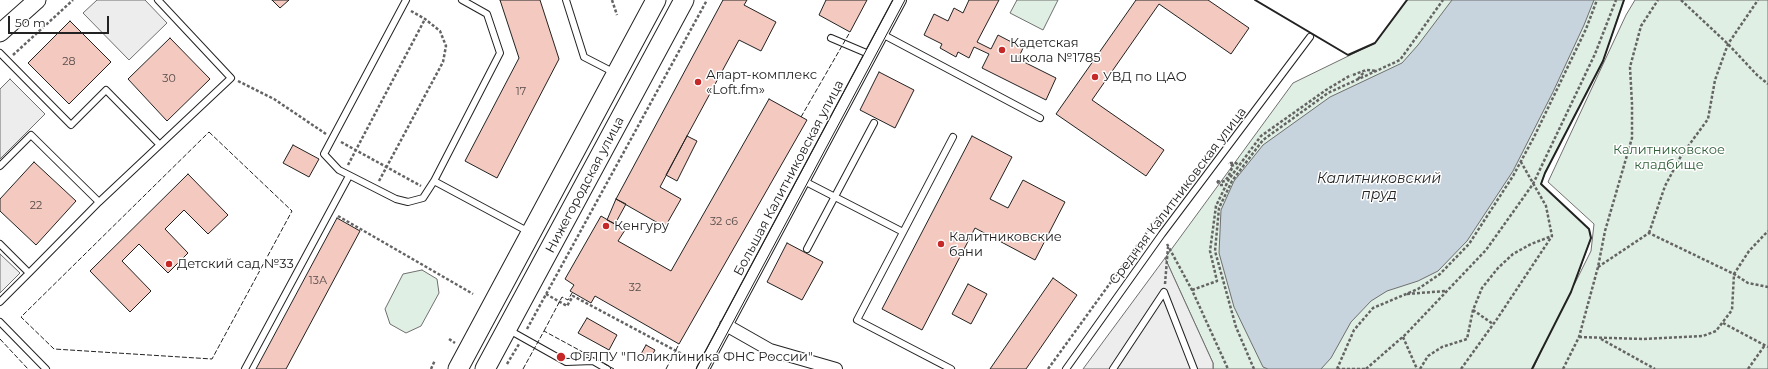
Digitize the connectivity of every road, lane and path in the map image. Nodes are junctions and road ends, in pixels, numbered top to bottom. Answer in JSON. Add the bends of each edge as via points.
{"nodes":[{"id":1,"x":37,"y":0,"type":"edge"},
{"id":2,"x":73,"y":0,"type":"edge"},
{"id":3,"x":158,"y":0,"type":"edge"},
{"id":4,"x":406,"y":0,"type":"edge"},
{"id":5,"x":462,"y":0,"type":"edge"},
{"id":6,"x":566,"y":0,"type":"edge"},
{"id":7,"x":612,"y":0,"type":"edge"},
{"id":8,"x":656,"y":0,"type":"edge"},
{"id":9,"x":684,"y":0,"type":"edge"},
{"id":10,"x":707,"y":0,"type":"edge"},
{"id":11,"x":900,"y":0,"type":"edge"},
{"id":12,"x":1443,"y":0,"type":"edge"},
{"id":13,"x":1597,"y":0,"type":"edge"},
{"id":14,"x":1616,"y":0,"type":"edge"},
{"id":15,"x":1658,"y":0,"type":"edge"},
{"id":16,"x":1680,"y":0,"type":"edge"},
{"id":17,"x":1758,"y":0,"type":"edge"},
{"id":18,"x":403,"y":7,"type":"junction"},
{"id":19,"x":617,"y":15,"type":"dead end"},
{"id":20,"x":425,"y":19,"type":"junction"},
{"id":21,"x":0,"y":33,"type":"edge"},
{"id":22,"x":882,"y":34,"type":"junction"},
{"id":23,"x":1310,"y":37,"type":"dead end"},
{"id":24,"x":831,"y":38,"type":"dead end"},
{"id":25,"x":1728,"y":44,"type":"junction"},
{"id":26,"x":0,"y":53,"type":"edge"},
{"id":27,"x":871,"y":55,"type":"junction"},
{"id":28,"x":7,"y":60,"type":"junction"},
{"id":29,"x":1366,"y":70,"type":"junction"},
{"id":30,"x":1377,"y":72,"type":"junction"},
{"id":31,"x":616,"y":74,"type":"junction"},
{"id":32,"x":230,"y":78,"type":"junction"},
{"id":33,"x":1357,"y":80,"type":"junction"},
{"id":34,"x":1768,"y":84,"type":"edge"},
{"id":35,"x":1040,"y":118,"type":"dead end"},
{"id":36,"x":874,"y":122,"type":"dead end"},
{"id":37,"x":953,"y":136,"type":"dead end"},
{"id":38,"x":333,"y":138,"type":"junction"},
{"id":39,"x":159,"y":144,"type":"junction"},
{"id":40,"x":355,"y":150,"type":"junction"},
{"id":41,"x":1521,"y":162,"type":"junction"},
{"id":42,"x":0,"y":166,"type":"edge"},
{"id":43,"x":1239,"y":166,"type":"junction"},
{"id":44,"x":386,"y":167,"type":"junction"},
{"id":45,"x":346,"y":174,"type":"junction"},
{"id":46,"x":434,"y":181,"type":"junction"},
{"id":47,"x":804,"y":181,"type":"junction"},
{"id":48,"x":1533,"y":184,"type":"junction"},
{"id":49,"x":1226,"y":185,"type":"junction"},
{"id":50,"x":375,"y":188,"type":"junction"},
{"id":51,"x":428,"y":190,"type":"junction"},
{"id":52,"x":834,"y":197,"type":"junction"},
{"id":53,"x":99,"y":202,"type":"junction"},
{"id":54,"x":330,"y":212,"type":"junction"},
{"id":55,"x":1158,"y":217,"type":"dead end"},
{"id":56,"x":1768,"y":231,"type":"edge"},
{"id":57,"x":903,"y":232,"type":"junction"},
{"id":58,"x":531,"y":233,"type":"junction"},
{"id":59,"x":1650,"y":233,"type":"junction"},
{"id":60,"x":1162,"y":234,"type":"junction"},
{"id":61,"x":1552,"y":236,"type":"junction"},
{"id":62,"x":0,"y":244,"type":"edge"},
{"id":63,"x":1168,"y":247,"type":"junction"},
{"id":64,"x":807,"y":249,"type":"dead end"},
{"id":65,"x":1598,"y":267,"type":"junction"},
{"id":66,"x":29,"y":273,"type":"junction"},
{"id":67,"x":1734,"y":274,"type":"junction"},
{"id":68,"x":1223,"y":280,"type":"junction"},
{"id":69,"x":1217,"y":282,"type":"junction"},
{"id":70,"x":1768,"y":287,"type":"edge"},
{"id":71,"x":1192,"y":290,"type":"junction"},
{"id":72,"x":1446,"y":291,"type":"junction"},
{"id":73,"x":1164,"y":292,"type":"junction"},
{"id":74,"x":473,"y":294,"type":"dead end"},
{"id":75,"x":546,"y":294,"type":"junction"},
{"id":76,"x":1404,"y":294,"type":"junction"},
{"id":77,"x":0,"y":302,"type":"edge"},
{"id":78,"x":1473,"y":310,"type":"junction"},
{"id":79,"x":0,"y":322,"type":"edge"},
{"id":80,"x":1723,"y":323,"type":"junction"},
{"id":81,"x":1493,"y":324,"type":"junction"},
{"id":82,"x":726,"y":325,"type":"junction"},
{"id":83,"x":515,"y":333,"type":"junction"},
{"id":84,"x":1403,"y":337,"type":"junction"},
{"id":85,"x":1579,"y":337,"type":"junction"},
{"id":86,"x":1599,"y":338,"type":"junction"},
{"id":87,"x":1767,"y":346,"type":"edge"},
{"id":88,"x":435,"y":360,"type":"dead end"},
{"id":89,"x":699,"y":365,"type":"edge"},
{"id":90,"x":46,"y":369,"type":"edge"},
{"id":91,"x":245,"y":369,"type":"edge"},
{"id":92,"x":431,"y":369,"type":"edge"},
{"id":93,"x":458,"y":369,"type":"edge"},
{"id":94,"x":485,"y":369,"type":"edge"},
{"id":95,"x":505,"y":369,"type":"edge"},
{"id":96,"x":607,"y":369,"type":"edge"},
{"id":97,"x":836,"y":369,"type":"edge"},
{"id":98,"x":951,"y":369,"type":"edge"},
{"id":99,"x":1048,"y":369,"type":"edge"},
{"id":100,"x":1066,"y":369,"type":"edge"},
{"id":101,"x":1113,"y":369,"type":"edge"},
{"id":102,"x":1194,"y":369,"type":"edge"},
{"id":103,"x":1228,"y":369,"type":"edge"},
{"id":104,"x":1254,"y":369,"type":"edge"},
{"id":105,"x":1337,"y":369,"type":"edge"},
{"id":106,"x":1367,"y":369,"type":"edge"},
{"id":107,"x":1419,"y":369,"type":"edge"},
{"id":108,"x":1461,"y":369,"type":"edge"},
{"id":109,"x":1563,"y":369,"type":"edge"},
{"id":110,"x":1654,"y":369,"type":"edge"},
{"id":111,"x":1748,"y":369,"type":"edge"}],
"edges":[{"from":1,"to":21,"type":"street"},
{"from":2,"to":28,"type":"path"},
{"from":3,"to":32,"type":"lane"},
{"from":4,"to":18,"type":"lane"},
{"from":5,"to":46,"type":"lane","via":[[487,14],[500,53]]},
{"from":6,"to":31,"type":"lane","via":[[584,57]]},
{"from":7,"to":19,"type":"path"},
{"from":8,"to":31,"type":"main road","name":"Нижегородская улица"},
{"from":9,"to":83,"type":"main road","name":"Нижегородская улица"},
{"from":10,"to":75,"type":"path"},
{"from":11,"to":22,"type":"street","name":"Большая Калитниковская улица"},
{"from":12,"to":30,"type":"path","via":[[1400,60]]},
{"from":13,"to":41,"type":"path","via":[[1551,104]]},
{"from":14,"to":48,"type":"path","via":[[1595,54]]},
{"from":15,"to":65,"type":"path","via":[[1641,26],[1630,67],[1632,138],[1605,231]]},
{"from":16,"to":25,"type":"path"},
{"from":17,"to":25,"type":"path"},
{"from":18,"to":20,"type":"path"},
{"from":18,"to":38,"type":"lane"},
{"from":20,"to":40,"type":"path"},
{"from":20,"to":44,"type":"path","via":[[440,31],[446,46],[443,62]]},
{"from":22,"to":27,"type":"street","name":"Большая Калитниковская улица"},
{"from":22,"to":35,"type":"lane"},
{"from":23,"to":60,"type":"lane","name":"Средняя Калитниковская улица"},
{"from":24,"to":27,"type":"lane"},
{"from":25,"to":34,"type":"path","via":[[1757,76]]},
{"from":25,"to":59,"type":"path","via":[[1715,80],[1708,119],[1681,156],[1665,186]]},
{"from":26,"to":28,"type":"lane"},
{"from":27,"to":47,"type":"street","name":"Большая Калитниковская улица"},
{"from":28,"to":39,"type":"lane","via":[[71,125],[106,90]]},
{"from":29,"to":30,"type":"path"},
{"from":29,"to":33,"type":"path"},
{"from":29,"to":43,"type":"path","via":[[1326,90],[1261,136]]},
{"from":30,"to":33,"type":"path"},
{"from":31,"to":58,"type":"main road","name":"Нижегородская улица"},
{"from":32,"to":38,"type":"path","via":[[274,98]]},
{"from":32,"to":39,"type":"lane"},
{"from":33,"to":68,"type":"path","via":[[1328,93],[1263,140],[1232,181],[1219,208],[1215,251]]},
{"from":36,"to":52,"type":"lane"},
{"from":37,"to":57,"type":"lane"},
{"from":38,"to":40,"type":"path"},
{"from":38,"to":45,"type":"lane","via":[[324,154]]},
{"from":39,"to":53,"type":"lane"},
{"from":40,"to":44,"type":"path"},
{"from":40,"to":45,"type":"path"},
{"from":41,"to":48,"type":"path"},
{"from":41,"to":76,"type":"path","via":[[1469,244],[1440,274],[1418,289]]},
{"from":42,"to":53,"type":"lane","via":[[31,135]]},
{"from":43,"to":49,"type":"path"},
{"from":43,"to":49,"type":"path","via":[[1236,163],[1229,163],[1233,166],[1228,177],[1225,181],[1217,181],[1220,185]]},
{"from":44,"to":50,"type":"path"},
{"from":44,"to":51,"type":"path"},
{"from":45,"to":50,"type":"lane"},
{"from":45,"to":54,"type":"lane"},
{"from":46,"to":51,"type":"lane"},
{"from":46,"to":58,"type":"lane"},
{"from":47,"to":52,"type":"lane"},
{"from":47,"to":82,"type":"street","name":"Большая Калитниковская улица"},
{"from":48,"to":61,"type":"path","via":[[1546,206]]},
{"from":48,"to":72,"type":"path","via":[[1486,250]]},
{"from":49,"to":69,"type":"path","via":[[1216,206],[1210,251]]},
{"from":50,"to":51,"type":"lane","via":[[408,202],[423,198]]},
{"from":52,"to":57,"type":"lane"},
{"from":52,"to":64,"type":"lane"},
{"from":53,"to":66,"type":"lane"},
{"from":54,"to":74,"type":"path"},
{"from":54,"to":91,"type":"lane"},
{"from":55,"to":99,"type":"path"},
{"from":56,"to":67,"type":"path","via":[[1748,251]]},
{"from":57,"to":98,"type":"lane","via":[[857,320]]},
{"from":58,"to":93,"type":"main road","name":"Нижегородская улица"},
{"from":59,"to":65,"type":"path"},
{"from":59,"to":67,"type":"path"},
{"from":60,"to":63,"type":"path"},
{"from":60,"to":100,"type":"lane","name":"Средняя Калитниковская улица"},
{"from":61,"to":78,"type":"path","via":[[1531,244],[1503,263],[1482,288]]},
{"from":61,"to":81,"type":"path"},
{"from":62,"to":66,"type":"lane"},
{"from":63,"to":71,"type":"path"},
{"from":63,"to":73,"type":"path"},
{"from":65,"to":85,"type":"path"},
{"from":66,"to":77,"type":"lane"},
{"from":67,"to":70,"type":"path","via":[[1748,283]]},
{"from":67,"to":80,"type":"path","via":[[1732,310]]},
{"from":68,"to":69,"type":"path"},
{"from":68,"to":104,"type":"path","via":[[1236,327]]},
{"from":69,"to":71,"type":"path"},
{"from":71,"to":103,"type":"path"},
{"from":72,"to":76,"type":"path"},
{"from":72,"to":84,"type":"path"},
{"from":73,"to":101,"type":"lane"},
{"from":73,"to":102,"type":"lane"},
{"from":75,"to":83,"type":"path"},
{"from":75,"to":89,"type":"path","via":[[567,306],[573,296]]},
{"from":76,"to":105,"type":"path","via":[[1373,308],[1354,330]]},
{"from":78,"to":81,"type":"path"},
{"from":78,"to":107,"type":"path","via":[[1467,339],[1442,347],[1428,356]]},
{"from":79,"to":90,"type":"lane"},
{"from":80,"to":86,"type":"path","via":[[1716,331],[1703,336],[1643,340]]},
{"from":80,"to":87,"type":"path"},
{"from":81,"to":108,"type":"path"},
{"from":82,"to":89,"type":"street","name":"Большая Калитниковская улица"},
{"from":82,"to":97,"type":"street","via":[[770,350]]},
{"from":83,"to":94,"type":"main road","name":"Нижегородская улица"},
{"from":83,"to":95,"type":"path"},
{"from":83,"to":96,"type":"lane","via":[[566,362],[593,361]]},
{"from":84,"to":106,"type":"path"},
{"from":84,"to":107,"type":"path"},
{"from":85,"to":86,"type":"path"},
{"from":85,"to":109,"type":"path"},
{"from":86,"to":110,"type":"path"},
{"from":87,"to":111,"type":"path"},
{"from":88,"to":92,"type":"path"},
{"from":105,"to":106,"type":"path"}]}
